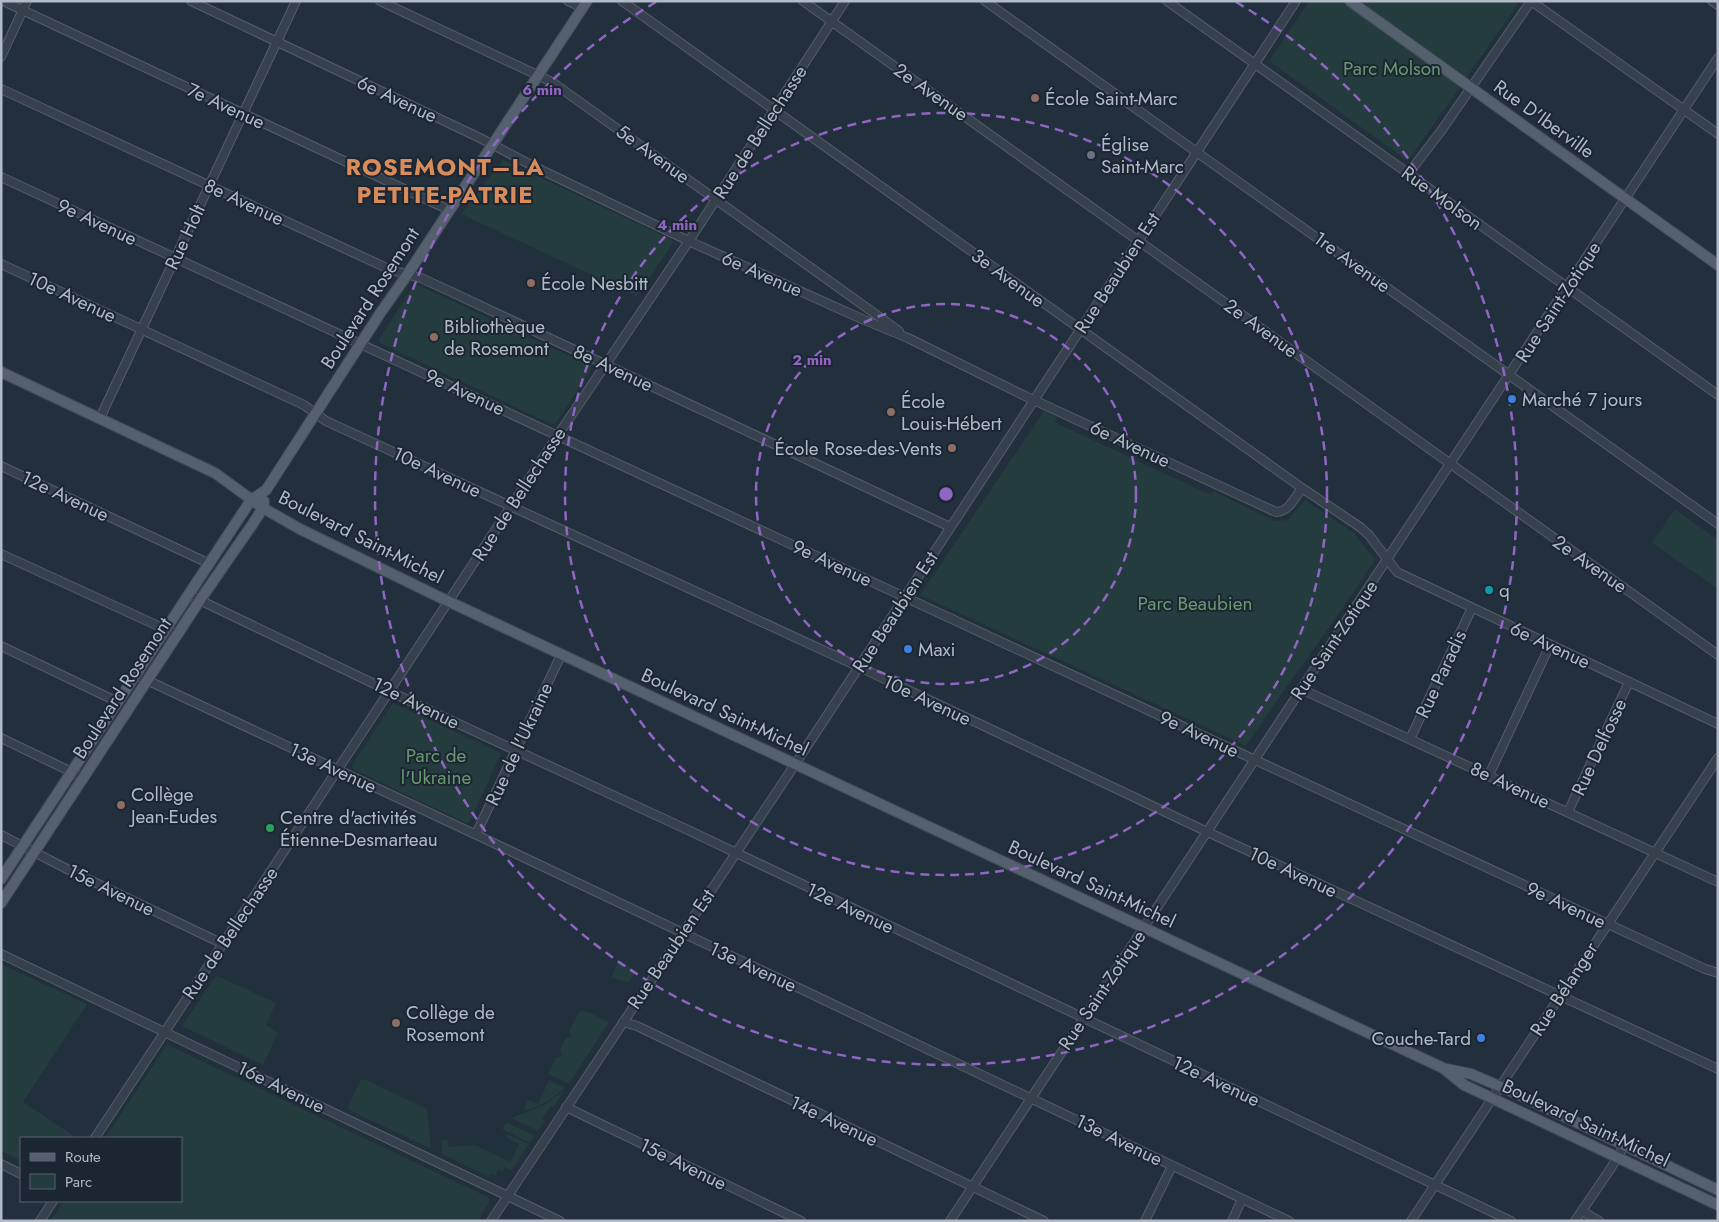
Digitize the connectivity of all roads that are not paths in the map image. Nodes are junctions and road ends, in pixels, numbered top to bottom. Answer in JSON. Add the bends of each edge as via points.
{"nodes":[{"id":1,"x":3,"y":1,"type":"edge"},
{"id":2,"x":27,"y":1,"type":"edge"},
{"id":3,"x":191,"y":1,"type":"edge"},
{"id":4,"x":296,"y":1,"type":"edge"},
{"id":5,"x":380,"y":1,"type":"edge"},
{"id":6,"x":568,"y":1,"type":"edge"},
{"id":7,"x":622,"y":1,"type":"edge"},
{"id":8,"x":804,"y":1,"type":"edge"},
{"id":9,"x":845,"y":1,"type":"edge"},
{"id":10,"x":985,"y":1,"type":"edge"},
{"id":11,"x":1167,"y":1,"type":"edge"},
{"id":12,"x":1296,"y":1,"type":"edge"},
{"id":13,"x":1350,"y":1,"type":"edge"},
{"id":14,"x":1531,"y":1,"type":"edge"},
{"id":15,"x":1712,"y":1,"type":"edge"},
{"id":16,"x":585,"y":5,"type":"edge"},
{"id":17,"x":1718,"y":5,"type":"edge"},
{"id":18,"x":23,"y":10,"type":"junction"},
{"id":19,"x":832,"y":22,"type":"junction"},
{"id":20,"x":277,"y":43,"type":"junction"},
{"id":21,"x":1,"y":57,"type":"edge"},
{"id":22,"x":1718,"y":58,"type":"edge"},
{"id":23,"x":1256,"y":64,"type":"junction"},
{"id":24,"x":538,"y":76,"type":"junction"},
{"id":25,"x":1471,"y":87,"type":"junction"},
{"id":26,"x":1,"y":89,"type":"edge"},
{"id":27,"x":1684,"y":110,"type":"junction"},
{"id":28,"x":774,"y":111,"type":"junction"},
{"id":29,"x":243,"y":113,"type":"junction"},
{"id":30,"x":1718,"y":134,"type":"edge"},
{"id":31,"x":493,"y":145,"type":"junction"},
{"id":32,"x":1197,"y":152,"type":"junction"},
{"id":33,"x":1408,"y":174,"type":"junction"},
{"id":34,"x":1,"y":177,"type":"edge"},
{"id":35,"x":209,"y":186,"type":"junction"},
{"id":36,"x":716,"y":199,"type":"junction"},
{"id":37,"x":1625,"y":199,"type":"junction"},
{"id":38,"x":449,"y":210,"type":"junction"},
{"id":39,"x":689,"y":240,"type":"junction"},
{"id":40,"x":1139,"y":241,"type":"junction"},
{"id":41,"x":175,"y":258,"type":"junction"},
{"id":42,"x":1,"y":264,"type":"edge"},
{"id":43,"x":1718,"y":265,"type":"edge"},
{"id":44,"x":407,"y":275,"type":"junction"},
{"id":45,"x":1567,"y":288,"type":"junction"},
{"id":46,"x":142,"y":330,"type":"junction"},
{"id":47,"x":1080,"y":330,"type":"junction"},
{"id":48,"x":908,"y":338,"type":"junction"},
{"id":49,"x":361,"y":344,"type":"junction"},
{"id":50,"x":605,"y":364,"type":"junction"},
{"id":51,"x":1,"y":372,"type":"edge"},
{"id":52,"x":1509,"y":376,"type":"junction"},
{"id":53,"x":1718,"y":395,"type":"edge"},
{"id":54,"x":1034,"y":400,"type":"junction"},
{"id":55,"x":315,"y":413,"type":"junction"},
{"id":56,"x":100,"y":418,"type":"junction"},
{"id":57,"x":558,"y":436,"type":"junction"},
{"id":58,"x":1450,"y":465,"type":"junction"},
{"id":59,"x":1,"y":466,"type":"edge"},
{"id":60,"x":1302,"y":488,"type":"junction"},
{"id":61,"x":266,"y":490,"type":"junction"},
{"id":62,"x":251,"y":500,"type":"junction"},
{"id":63,"x":511,"y":507,"type":"junction"},
{"id":64,"x":263,"y":508,"type":"junction"},
{"id":65,"x":1718,"y":524,"type":"edge"},
{"id":66,"x":950,"y":527,"type":"junction"},
{"id":67,"x":1,"y":554,"type":"edge"},
{"id":68,"x":1387,"y":561,"type":"junction"},
{"id":69,"x":210,"y":564,"type":"junction"},
{"id":70,"x":189,"y":594,"type":"junction"},
{"id":71,"x":905,"y":597,"type":"junction"},
{"id":72,"x":200,"y":600,"type":"junction"},
{"id":73,"x":449,"y":601,"type":"junction"},
{"id":74,"x":1472,"y":608,"type":"junction"},
{"id":75,"x":166,"y":630,"type":"junction"},
{"id":76,"x":178,"y":635,"type":"junction"},
{"id":77,"x":1550,"y":645,"type":"junction"},
{"id":78,"x":1,"y":646,"type":"edge"},
{"id":79,"x":561,"y":654,"type":"junction"},
{"id":80,"x":1718,"y":655,"type":"edge"},
{"id":81,"x":859,"y":667,"type":"junction"},
{"id":82,"x":136,"y":675,"type":"junction"},
{"id":83,"x":148,"y":680,"type":"junction"},
{"id":84,"x":1629,"y":682,"type":"junction"},
{"id":85,"x":1302,"y":689,"type":"junction"},
{"id":86,"x":389,"y":691,"type":"junction"},
{"id":87,"x":118,"y":702,"type":"junction"},
{"id":88,"x":1718,"y":724,"type":"edge"},
{"id":89,"x":1,"y":738,"type":"edge"},
{"id":90,"x":1410,"y":739,"type":"junction"},
{"id":91,"x":516,"y":751,"type":"junction"},
{"id":92,"x":1718,"y":758,"type":"edge"},
{"id":93,"x":1254,"y":760,"type":"junction"},
{"id":94,"x":795,"y":764,"type":"junction"},
{"id":95,"x":337,"y":770,"type":"junction"},
{"id":96,"x":72,"y":772,"type":"junction"},
{"id":97,"x":1489,"y":775,"type":"junction"},
{"id":98,"x":84,"y":778,"type":"junction"},
{"id":99,"x":1568,"y":812,"type":"junction"},
{"id":100,"x":1207,"y":832,"type":"junction"},
{"id":101,"x":476,"y":834,"type":"junction"},
{"id":102,"x":1,"y":835,"type":"edge"},
{"id":103,"x":23,"y":846,"type":"junction"},
{"id":104,"x":34,"y":853,"type":"junction"},
{"id":105,"x":735,"y":853,"type":"junction"},
{"id":106,"x":1656,"y":853,"type":"junction"},
{"id":107,"x":1,"y":879,"type":"edge"},
{"id":108,"x":1718,"y":882,"type":"edge"},
{"id":109,"x":1,"y":903,"type":"edge"},
{"id":110,"x":1608,"y":924,"type":"junction"},
{"id":111,"x":1144,"y":928,"type":"junction"},
{"id":112,"x":682,"y":933,"type":"junction"},
{"id":113,"x":223,"y":944,"type":"junction"},
{"id":114,"x":1,"y":954,"type":"edge"},
{"id":115,"x":1718,"y":973,"type":"edge"},
{"id":116,"x":1560,"y":995,"type":"junction"},
{"id":117,"x":1084,"y":1018,"type":"junction"},
{"id":118,"x":623,"y":1022,"type":"junction"},
{"id":119,"x":165,"y":1032,"type":"junction"},
{"id":120,"x":1443,"y":1068,"type":"junction"},
{"id":121,"x":1718,"y":1069,"type":"edge"},
{"id":122,"x":1500,"y":1087,"type":"junction"},
{"id":123,"x":1031,"y":1098,"type":"junction"},
{"id":124,"x":1493,"y":1098,"type":"junction"},
{"id":125,"x":566,"y":1107,"type":"junction"},
{"id":126,"x":96,"y":1137,"type":"edge"},
{"id":127,"x":1624,"y":1146,"type":"junction"},
{"id":128,"x":1617,"y":1158,"type":"junction"},
{"id":129,"x":1,"y":1164,"type":"edge"},
{"id":130,"x":1172,"y":1166,"type":"junction"},
{"id":131,"x":20,"y":1174,"type":"edge"},
{"id":132,"x":1434,"y":1184,"type":"junction"},
{"id":133,"x":973,"y":1187,"type":"junction"},
{"id":134,"x":1718,"y":1190,"type":"edge"},
{"id":135,"x":508,"y":1195,"type":"junction"},
{"id":136,"x":1242,"y":1199,"type":"junction"},
{"id":137,"x":52,"y":1202,"type":"edge"},
{"id":138,"x":1718,"y":1205,"type":"edge"},
{"id":139,"x":1582,"y":1211,"type":"junction"},
{"id":140,"x":40,"y":1221,"type":"edge"},
{"id":141,"x":491,"y":1221,"type":"edge"},
{"id":142,"x":560,"y":1221,"type":"edge"},
{"id":143,"x":801,"y":1221,"type":"edge"},
{"id":144,"x":950,"y":1221,"type":"edge"},
{"id":145,"x":1044,"y":1221,"type":"edge"},
{"id":146,"x":1145,"y":1221,"type":"edge"},
{"id":147,"x":1232,"y":1221,"type":"edge"},
{"id":148,"x":1288,"y":1221,"type":"edge"},
{"id":149,"x":1411,"y":1221,"type":"edge"},
{"id":150,"x":1511,"y":1221,"type":"edge"},
{"id":151,"x":1575,"y":1221,"type":"edge"},
{"id":152,"x":1599,"y":1221,"type":"edge"}],
"edges":[{"from":1,"to":18,"type":"street","name":"7e Avenue"},
{"from":2,"to":18,"type":"street"},
{"from":3,"to":20,"type":"street","name":"6e Avenue"},
{"from":4,"to":20,"type":"street","name":"Rue Holt"},
{"from":5,"to":24,"type":"street","name":"5e Avenue"},
{"from":6,"to":16,"type":"street"},
{"from":7,"to":28,"type":"street","name":"3e Avenue"},
{"from":8,"to":19,"type":"street","name":"2e Avenue"},
{"from":9,"to":19,"type":"street","name":"Rue de Bellechasse"},
{"from":10,"to":32,"type":"street","name":"1re Avenue"},
{"from":11,"to":23,"type":"street","name":"Rue Molson"},
{"from":12,"to":23,"type":"street","name":"Rue Beaubien Est"},
{"from":13,"to":25,"type":"main road","name":"Rue D'Iberville"},
{"from":14,"to":25,"type":"street"},
{"from":14,"to":27,"type":"street"},
{"from":15,"to":17,"type":"street"},
{"from":16,"to":24,"type":"main road","name":"Boulevard Rosemont"},
{"from":18,"to":21,"type":"street"},
{"from":18,"to":29,"type":"street","name":"7e Avenue"},
{"from":19,"to":28,"type":"street","name":"Rue de Bellechasse"},
{"from":19,"to":40,"type":"street","name":"2e Avenue"},
{"from":20,"to":29,"type":"street","name":"Rue Holt"},
{"from":20,"to":31,"type":"street","name":"6e Avenue"},
{"from":22,"to":27,"type":"street","name":"Rue Saint-Zotique"},
{"from":23,"to":32,"type":"street","name":"Rue Beaubien Est"},
{"from":23,"to":33,"type":"street","name":"Rue Molson"},
{"from":24,"to":31,"type":"main road","name":"Boulevard Rosemont"},
{"from":24,"to":36,"type":"street","name":"5e Avenue","via":[[552,82]]},
{"from":25,"to":33,"type":"street"},
{"from":25,"to":37,"type":"main road","name":"Rue D'Iberville"},
{"from":26,"to":35,"type":"street","name":"8e Avenue"},
{"from":27,"to":30,"type":"street"},
{"from":27,"to":37,"type":"street","name":"Rue Saint-Zotique"},
{"from":28,"to":36,"type":"street","name":"Rue de Bellechasse"},
{"from":28,"to":47,"type":"street","name":"3e Avenue"},
{"from":29,"to":35,"type":"street","name":"Rue Holt"},
{"from":29,"to":38,"type":"street","name":"7e Avenue"},
{"from":31,"to":38,"type":"main road","name":"Boulevard Rosemont"},
{"from":31,"to":39,"type":"street","name":"6e Avenue"},
{"from":32,"to":40,"type":"street","name":"Rue Beaubien Est"},
{"from":32,"to":52,"type":"street","name":"1re Avenue"},
{"from":33,"to":45,"type":"street","name":"Rue Molson"},
{"from":34,"to":41,"type":"street","name":"9e Avenue"},
{"from":35,"to":41,"type":"street","name":"Rue Holt"},
{"from":35,"to":44,"type":"street","name":"8e Avenue"},
{"from":36,"to":39,"type":"street","name":"Rue de Bellechasse"},
{"from":36,"to":48,"type":"street","name":"5e Avenue"},
{"from":37,"to":43,"type":"main road","name":"Rue D'Iberville"},
{"from":37,"to":45,"type":"street","name":"Rue Saint-Zotique"},
{"from":38,"to":44,"type":"main road","name":"Boulevard Rosemont"},
{"from":39,"to":48,"type":"street","name":"6e Avenue"},
{"from":39,"to":50,"type":"street","name":"Rue de Bellechasse"},
{"from":40,"to":47,"type":"street","name":"Rue Beaubien Est"},
{"from":40,"to":58,"type":"street","name":"2e Avenue"},
{"from":41,"to":46,"type":"street","name":"Rue Holt"},
{"from":41,"to":49,"type":"street","name":"9e Avenue"},
{"from":42,"to":46,"type":"street","name":"10e Avenue"},
{"from":44,"to":49,"type":"main road","name":"Boulevard Rosemont"},
{"from":44,"to":50,"type":"street","name":"8e Avenue","via":[[426,280]]},
{"from":45,"to":52,"type":"street","name":"Rue Saint-Zotique"},
{"from":45,"to":53,"type":"street","name":"Rue Molson"},
{"from":46,"to":55,"type":"street","name":"10e Avenue"},
{"from":46,"to":56,"type":"street","name":"Rue Holt"},
{"from":47,"to":54,"type":"street","name":"Rue Beaubien Est"},
{"from":47,"to":60,"type":"street","name":"3e Avenue"},
{"from":48,"to":54,"type":"street","name":"6e Avenue"},
{"from":49,"to":55,"type":"main road","name":"Boulevard Rosemont"},
{"from":49,"to":57,"type":"street","name":"9e Avenue"},
{"from":50,"to":57,"type":"street","name":"Rue de Bellechasse"},
{"from":50,"to":66,"type":"street","name":"8e Avenue"},
{"from":51,"to":56,"type":"main road","name":"Boulevard Saint-Michel"},
{"from":52,"to":58,"type":"street","name":"Rue Saint-Zotique"},
{"from":52,"to":65,"type":"street","name":"1re Avenue"},
{"from":54,"to":60,"type":"street","name":"6e Avenue","via":[[1276,512],[1287,508]]},
{"from":54,"to":66,"type":"street","name":"Rue Beaubien Est"},
{"from":55,"to":61,"type":"main road","name":"Boulevard Rosemont"},
{"from":55,"to":63,"type":"street","name":"10e Avenue"},
{"from":56,"to":62,"type":"main road","name":"Boulevard Saint-Michel","via":[[215,473]]},
{"from":57,"to":63,"type":"street","name":"Rue de Bellechasse"},
{"from":57,"to":71,"type":"street","name":"9e Avenue"},
{"from":58,"to":68,"type":"street","name":"Rue Saint-Zotique"},
{"from":58,"to":80,"type":"street","name":"2e Avenue"},
{"from":59,"to":69,"type":"street","name":"12e Avenue"},
{"from":60,"to":68,"type":"street","name":"3e Avenue","via":[[1360,527]]},
{"from":61,"to":62,"type":"main road","name":"Boulevard Rosemont"},
{"from":61,"to":64,"type":"main road","name":"Boulevard Rosemont"},
{"from":62,"to":64,"type":"main road","name":"Boulevard Saint-Michel"},
{"from":62,"to":69,"type":"main road","name":"Boulevard Rosemont"},
{"from":63,"to":73,"type":"street","name":"Rue de Bellechasse"},
{"from":63,"to":81,"type":"street","name":"10e Avenue"},
{"from":64,"to":72,"type":"main road","name":"Boulevard Rosemont"},
{"from":64,"to":73,"type":"main road","name":"Boulevard Saint-Michel"},
{"from":66,"to":71,"type":"street","name":"Rue Beaubien Est"},
{"from":67,"to":75,"type":"street"},
{"from":68,"to":74,"type":"street","name":"6e Avenue","via":[[1397,572]]},
{"from":68,"to":85,"type":"street","name":"Rue Saint-Zotique"},
{"from":69,"to":70,"type":"main road","name":"Boulevard Rosemont"},
{"from":70,"to":72,"type":"street","name":"12e Avenue"},
{"from":70,"to":75,"type":"main road","name":"Boulevard Rosemont"},
{"from":71,"to":81,"type":"street","name":"Rue Beaubien Est"},
{"from":71,"to":93,"type":"street","name":"9e Avenue"},
{"from":72,"to":76,"type":"main road","name":"Boulevard Rosemont"},
{"from":72,"to":86,"type":"street","name":"12e Avenue"},
{"from":73,"to":79,"type":"main road","name":"Boulevard Saint-Michel"},
{"from":73,"to":86,"type":"street","name":"Rue de Bellechasse"},
{"from":74,"to":77,"type":"street","name":"6e Avenue"},
{"from":74,"to":90,"type":"street","name":"Rue Paradis"},
{"from":75,"to":76,"type":"street"},
{"from":75,"to":82,"type":"main road","name":"Boulevard Rosemont"},
{"from":76,"to":83,"type":"main road","name":"Boulevard Rosemont"},
{"from":77,"to":84,"type":"street","name":"6e Avenue"},
{"from":77,"to":97,"type":"street"},
{"from":78,"to":87,"type":"street"},
{"from":79,"to":91,"type":"street","name":"Rue de l'Ukraine"},
{"from":79,"to":94,"type":"main road","name":"Boulevard Saint-Michel"},
{"from":81,"to":94,"type":"street","name":"Rue Beaubien Est"},
{"from":81,"to":100,"type":"street","name":"10e Avenue"},
{"from":82,"to":83,"type":"street","name":"13e Avenue"},
{"from":82,"to":87,"type":"main road","name":"Boulevard Rosemont"},
{"from":83,"to":95,"type":"street","name":"13e Avenue"},
{"from":83,"to":98,"type":"main road","name":"Boulevard Rosemont"},
{"from":84,"to":88,"type":"street","name":"6e Avenue"},
{"from":84,"to":99,"type":"street","name":"Rue Delfosse"},
{"from":85,"to":90,"type":"street","name":"8e Avenue"},
{"from":85,"to":93,"type":"street","name":"Rue Saint-Zotique"},
{"from":86,"to":91,"type":"street","name":"12e Avenue"},
{"from":86,"to":95,"type":"street","name":"Rue de Bellechasse"},
{"from":87,"to":96,"type":"main road","name":"Boulevard Rosemont"},
{"from":89,"to":96,"type":"street"},
{"from":90,"to":97,"type":"street","name":"8e Avenue"},
{"from":91,"to":101,"type":"street","name":"Rue de l'Ukraine"},
{"from":91,"to":105,"type":"street","name":"12e Avenue"},
{"from":92,"to":106,"type":"street","name":"Rue Bélanger"},
{"from":93,"to":100,"type":"street","name":"Rue Saint-Zotique"},
{"from":93,"to":110,"type":"street","name":"9e Avenue"},
{"from":94,"to":105,"type":"street","name":"Rue Beaubien Est"},
{"from":94,"to":111,"type":"main road","name":"Boulevard Saint-Michel"},
{"from":95,"to":101,"type":"street","name":"13e Avenue"},
{"from":95,"to":113,"type":"street","name":"Rue de Bellechasse"},
{"from":96,"to":98,"type":"street"},
{"from":96,"to":103,"type":"main road","name":"Boulevard Rosemont"},
{"from":97,"to":99,"type":"street","name":"8e Avenue"},
{"from":98,"to":104,"type":"main road","name":"Boulevard Rosemont"},
{"from":99,"to":106,"type":"street","name":"8e Avenue"},
{"from":100,"to":111,"type":"street","name":"Rue Saint-Zotique"},
{"from":100,"to":116,"type":"street","name":"10e Avenue"},
{"from":101,"to":112,"type":"street","name":"13e Avenue"},
{"from":102,"to":103,"type":"street","name":"15e Avenue"},
{"from":103,"to":104,"type":"street","name":"15e Avenue"},
{"from":103,"to":107,"type":"main road","name":"Boulevard Rosemont"},
{"from":104,"to":109,"type":"main road","name":"Boulevard Rosemont"},
{"from":104,"to":113,"type":"street","name":"15e Avenue"},
{"from":105,"to":112,"type":"street","name":"Rue Beaubien Est"},
{"from":105,"to":117,"type":"street","name":"12e Avenue"},
{"from":106,"to":108,"type":"street","name":"8e Avenue"},
{"from":106,"to":110,"type":"street","name":"Rue Bélanger"},
{"from":110,"to":115,"type":"street","name":"9e Avenue"},
{"from":110,"to":116,"type":"street","name":"Rue Bélanger"},
{"from":111,"to":117,"type":"street","name":"Rue Saint-Zotique"},
{"from":111,"to":120,"type":"main road","name":"Boulevard Saint-Michel"},
{"from":112,"to":118,"type":"street","name":"Rue Beaubien Est"},
{"from":112,"to":123,"type":"street","name":"13e Avenue"},
{"from":113,"to":119,"type":"street","name":"Rue de Bellechasse"},
{"from":114,"to":119,"type":"street","name":"16e Avenue"},
{"from":116,"to":121,"type":"street","name":"10e Avenue"},
{"from":116,"to":122,"type":"street","name":"Rue Bélanger"},
{"from":117,"to":123,"type":"street","name":"Rue Saint-Zotique"},
{"from":117,"to":132,"type":"street","name":"12e Avenue"},
{"from":118,"to":125,"type":"street","name":"Rue Beaubien Est"},
{"from":118,"to":133,"type":"street","name":"14e Avenue"},
{"from":119,"to":126,"type":"street","name":"Rue de Bellechasse"},
{"from":119,"to":135,"type":"street","name":"16e Avenue"},
{"from":120,"to":122,"type":"main road","name":"Boulevard Saint-Michel","via":[[1471,1074]]},
{"from":120,"to":124,"type":"main road","name":"Boulevard Saint-Michel","via":[[1464,1085]]},
{"from":122,"to":124,"type":"street","name":"Rue Bélanger"},
{"from":122,"to":127,"type":"main road","name":"Boulevard Saint-Michel"},
{"from":123,"to":130,"type":"street","name":"13e Avenue"},
{"from":123,"to":133,"type":"street","name":"Rue Saint-Zotique"},
{"from":124,"to":128,"type":"main road","name":"Boulevard Saint-Michel"},
{"from":124,"to":132,"type":"street","name":"Rue Bélanger"},
{"from":125,"to":135,"type":"street","name":"Rue Beaubien Est"},
{"from":125,"to":143,"type":"street","name":"15e Avenue"},
{"from":127,"to":128,"type":"street"},
{"from":127,"to":134,"type":"main road","name":"Boulevard Saint-Michel"},
{"from":128,"to":138,"type":"main road","name":"Boulevard Saint-Michel"},
{"from":128,"to":139,"type":"street"},
{"from":129,"to":131,"type":"street"},
{"from":130,"to":136,"type":"street","name":"13e Avenue"},
{"from":130,"to":146,"type":"street"},
{"from":132,"to":149,"type":"street","name":"Rue Bélanger"},
{"from":132,"to":150,"type":"street","name":"12e Avenue"},
{"from":133,"to":144,"type":"street","name":"Rue Saint-Zotique"},
{"from":133,"to":145,"type":"street","name":"14e Avenue"},
{"from":135,"to":141,"type":"street","name":"Rue Beaubien Est"},
{"from":135,"to":142,"type":"street","name":"16e Avenue"},
{"from":136,"to":147,"type":"street"},
{"from":136,"to":148,"type":"street","name":"13e Avenue"},
{"from":137,"to":140,"type":"street"},
{"from":139,"to":151,"type":"street"},
{"from":139,"to":152,"type":"street"}]}
